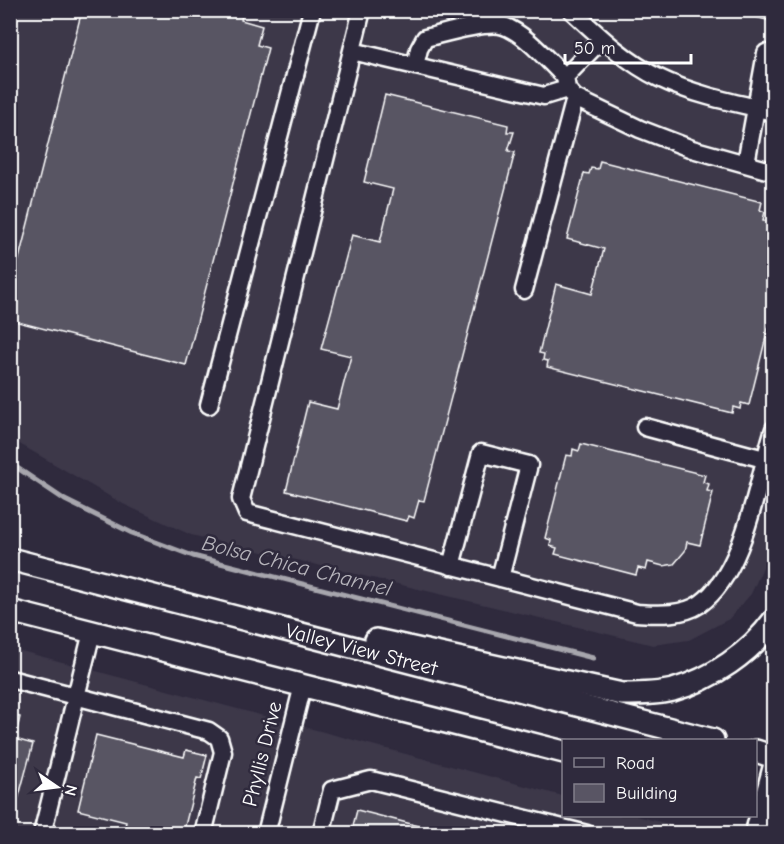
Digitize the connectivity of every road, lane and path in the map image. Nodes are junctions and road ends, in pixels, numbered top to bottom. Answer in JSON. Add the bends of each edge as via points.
{"nodes":[{"id":1,"x":312,"y":10,"type":"edge"},
{"id":2,"x":362,"y":10,"type":"edge"},
{"id":3,"x":571,"y":10,"type":"edge"},
{"id":4,"x":602,"y":39,"type":"junction"},
{"id":5,"x":352,"y":51,"type":"junction"},
{"id":6,"x":766,"y":53,"type":"dead end"},
{"id":7,"x":415,"y":66,"type":"junction"},
{"id":8,"x":569,"y":88,"type":"junction"},
{"id":9,"x":756,"y":108,"type":"junction"},
{"id":10,"x":774,"y":112,"type":"edge"},
{"id":11,"x":746,"y":163,"type":"junction"},
{"id":12,"x":774,"y":172,"type":"edge"},
{"id":13,"x":524,"y":290,"type":"dead end"},
{"id":14,"x":209,"y":405,"type":"dead end"},
{"id":15,"x":645,"y":427,"type":"dead end"},
{"id":16,"x":774,"y":429,"type":"edge"},
{"id":17,"x":764,"y":459,"type":"junction"},
{"id":18,"x":10,"y":559,"type":"edge"},
{"id":19,"x":451,"y":566,"type":"junction"},
{"id":20,"x":500,"y":578,"type":"junction"},
{"id":21,"x":10,"y":611,"type":"edge"},
{"id":22,"x":774,"y":620,"type":"edge"},
{"id":23,"x":92,"y":632,"type":"junction"},
{"id":24,"x":335,"y":643,"type":"junction"},
{"id":25,"x":10,"y":679,"type":"edge"},
{"id":26,"x":303,"y":685,"type":"junction"},
{"id":27,"x":75,"y":696,"type":"junction"},
{"id":28,"x":705,"y":739,"type":"edge"},
{"id":29,"x":562,"y":751,"type":"edge"},
{"id":30,"x":757,"y":752,"type":"edge"},
{"id":31,"x":774,"y":757,"type":"edge"},
{"id":32,"x":774,"y":768,"type":"edge"},
{"id":33,"x":764,"y":803,"type":"edge"},
{"id":34,"x":42,"y":834,"type":"edge"},
{"id":35,"x":203,"y":834,"type":"edge"},
{"id":36,"x":266,"y":834,"type":"edge"},
{"id":37,"x":321,"y":834,"type":"edge"},
{"id":38,"x":586,"y":834,"type":"edge"},
{"id":39,"x":756,"y":834,"type":"edge"}],
"edges":[{"from":1,"to":14,"type":"street"},
{"from":2,"to":5,"type":"street"},
{"from":3,"to":4,"type":"street"},
{"from":4,"to":8,"type":"street"},
{"from":4,"to":9,"type":"street","via":[[658,78]]},
{"from":5,"to":7,"type":"street"},
{"from":5,"to":19,"type":"street","via":[[241,500],[247,513]]},
{"from":6,"to":9,"type":"street"},
{"from":7,"to":8,"type":"street","via":[[544,96]]},
{"from":7,"to":8,"type":"street","via":[[425,38],[502,25],[520,34]]},
{"from":8,"to":11,"type":"street","via":[[661,137]]},
{"from":8,"to":13,"type":"street"},
{"from":9,"to":10,"type":"street"},
{"from":9,"to":11,"type":"street"},
{"from":11,"to":12,"type":"street"},
{"from":15,"to":17,"type":"street"},
{"from":16,"to":17,"type":"street"},
{"from":17,"to":20,"type":"street","via":[[738,554],[720,583],[699,604],[669,614],[637,613]]},
{"from":18,"to":24,"type":"main road","name":"Valley View Street"},
{"from":19,"to":20,"type":"street"},
{"from":19,"to":20,"type":"street","via":[[481,453],[519,462],[529,465]]},
{"from":21,"to":23,"type":"main road"},
{"from":22,"to":24,"type":"main road","via":[[750,647],[722,668],[680,687],[646,694],[622,694],[371,639]]},
{"from":23,"to":26,"type":"main road"},
{"from":23,"to":27,"type":"street"},
{"from":24,"to":28,"type":"main road","name":"Valley View Street"},
{"from":25,"to":27,"type":"street"},
{"from":26,"to":29,"type":"main road"},
{"from":26,"to":36,"type":"street","name":"Phyllis Drive"},
{"from":27,"to":34,"type":"street"},
{"from":27,"to":35,"type":"street","via":[[209,731],[219,738],[223,752]]},
{"from":30,"to":31,"type":"main road"},
{"from":32,"to":33,"type":"main road"},
{"from":33,"to":39,"type":"main road"},
{"from":37,"to":38,"type":"street","via":[[332,790],[371,780]]}]}
